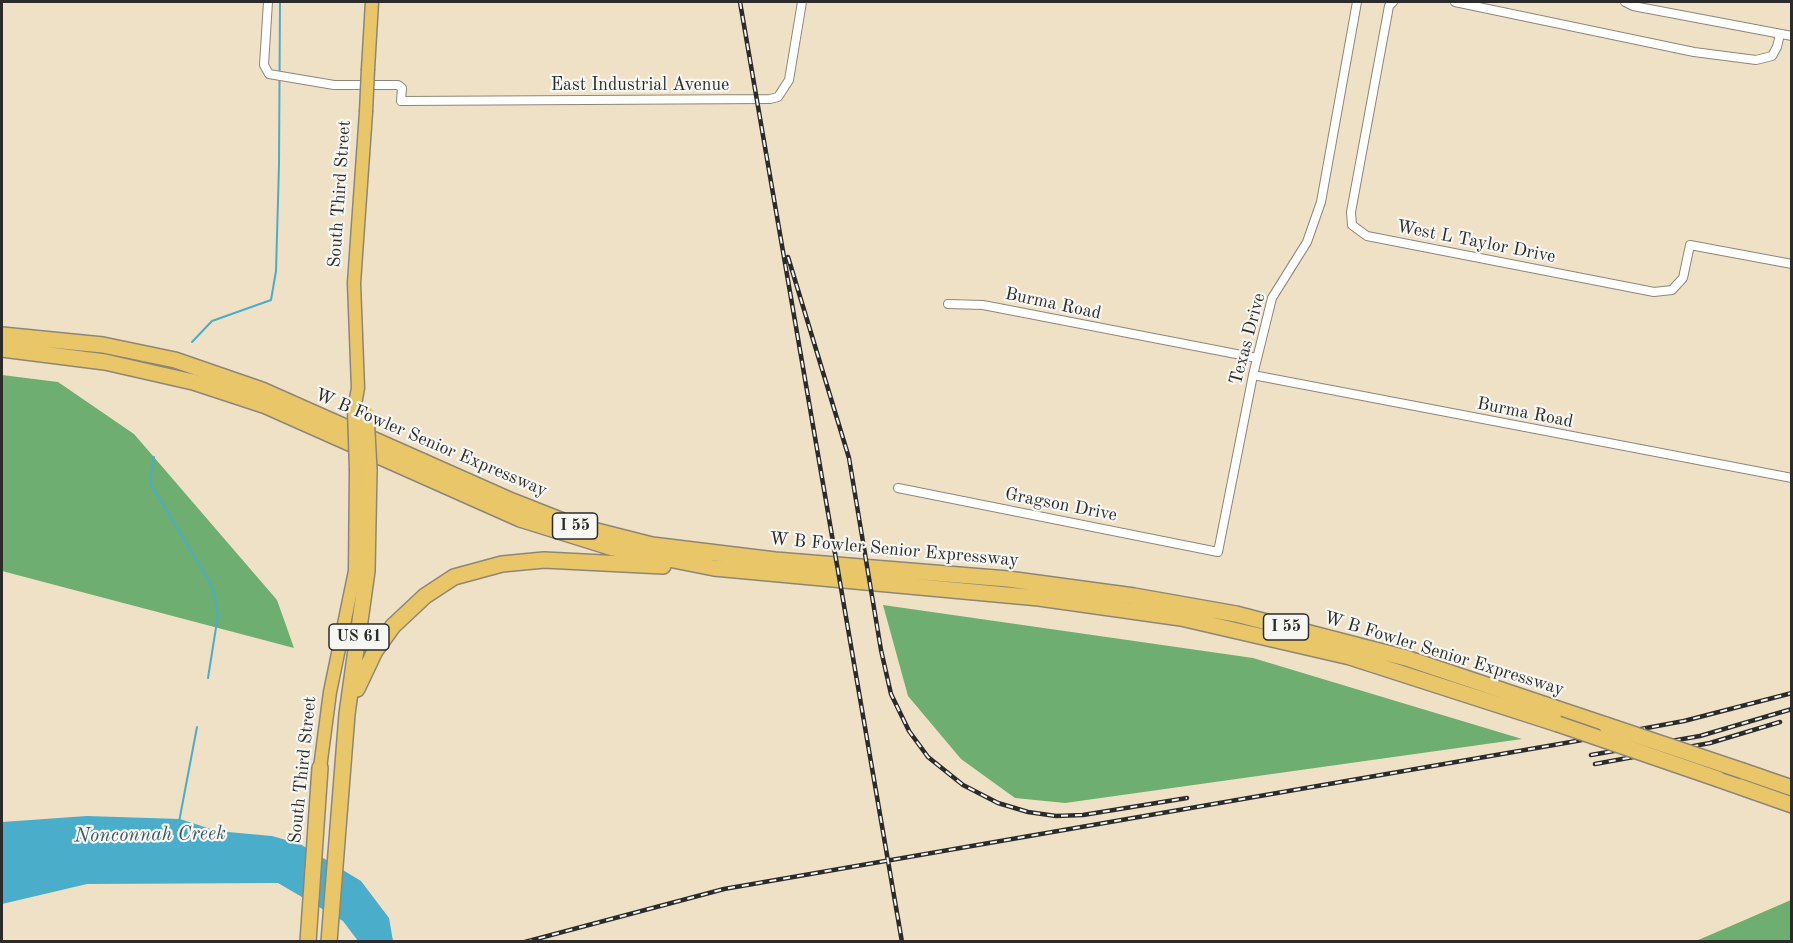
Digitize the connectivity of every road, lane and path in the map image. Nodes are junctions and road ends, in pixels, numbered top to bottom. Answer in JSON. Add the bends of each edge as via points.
{"nodes":[{"id":1,"x":268,"y":2,"type":"edge"},
{"id":2,"x":372,"y":2,"type":"edge"},
{"id":3,"x":802,"y":2,"type":"edge"},
{"id":4,"x":1357,"y":2,"type":"edge"},
{"id":5,"x":1393,"y":2,"type":"edge"},
{"id":6,"x":1455,"y":2,"type":"edge"},
{"id":7,"x":1625,"y":2,"type":"edge"},
{"id":8,"x":1779,"y":34,"type":"junction"},
{"id":9,"x":1791,"y":36,"type":"edge"},
{"id":10,"x":1791,"y":264,"type":"edge"},
{"id":11,"x":948,"y":304,"type":"dead end"},
{"id":12,"x":2,"y":335,"type":"edge"},
{"id":13,"x":2,"y":349,"type":"edge"},
{"id":14,"x":1257,"y":358,"type":"junction"},
{"id":15,"x":1252,"y":375,"type":"junction"},
{"id":16,"x":360,"y":412,"type":"joint"},
{"id":17,"x":363,"y":470,"type":"junction"},
{"id":18,"x":1791,"y":478,"type":"edge"},
{"id":19,"x":898,"y":488,"type":"dead end"},
{"id":20,"x":1218,"y":552,"type":"joint"},
{"id":21,"x":714,"y":568,"type":"junction"},
{"id":22,"x":347,"y":714,"type":"junction"},
{"id":23,"x":320,"y":768,"type":"joint"},
{"id":24,"x":1788,"y":787,"type":"edge"},
{"id":25,"x":1791,"y":805,"type":"edge"},
{"id":26,"x":308,"y":942,"type":"edge"},
{"id":27,"x":329,"y":942,"type":"edge"}],
"edges":[{"from":1,"to":3,"type":"street","name":"East Industrial Avenue","via":[[264,66],[269,74],[334,86],[398,85],[402,88],[401,101],[770,99],[777,97],[789,80]]},
{"from":2,"to":16,"type":"main road","name":"South Third Street","number":"US 61","bridge":true,"via":[[354,283]]},
{"from":4,"to":14,"type":"street","name":"Texas Drive","via":[[1321,202],[1307,242],[1272,297]]},
{"from":5,"to":10,"type":"street","name":"West L Taylor Drive","via":[[1389,6],[1351,212],[1352,225],[1367,236],[1654,292],[1672,290],[1683,278],[1690,245]]},
{"from":6,"to":8,"type":"street","via":[[1694,52],[1756,60],[1772,56]]},
{"from":7,"to":8,"type":"street"},
{"from":8,"to":9,"type":"street"},
{"from":11,"to":14,"type":"street","name":"Burma Road","via":[[983,305]]},
{"from":12,"to":24,"type":"highway","name":"W B Fowler Senior Expressway","number":"I 55","bridge":true,"via":[[103,345],[175,360],[261,390],[563,521],[652,545],[775,560],[1008,579],[1236,614],[1406,658]]},
{"from":13,"to":21,"type":"highway","name":"W B Fowler Senior Expressway","number":"I 55","via":[[105,362],[194,382],[266,406],[520,519],[613,548]]},
{"from":14,"to":15,"type":"street","name":"Texas Drive"},
{"from":15,"to":18,"type":"street","name":"Burma Road"},
{"from":15,"to":20,"type":"street","name":"Texas Drive"},
{"from":16,"to":17,"type":"highway","name":"South Third Street","number":"US 61","bridge":true},
{"from":17,"to":22,"type":"highway","name":"South Third Street","number":"US 61","via":[[367,571]]},
{"from":17,"to":23,"type":"main road","name":"South Third Street","number":"US 61","via":[[355,571],[330,692]]},
{"from":19,"to":20,"type":"street","name":"Gragson Drive"},
{"from":21,"to":22,"type":"highway","via":[[544,560],[502,564],[454,577],[425,596],[393,626],[360,681]]},
{"from":21,"to":25,"type":"highway","name":"W B Fowler Senior Expressway","number":"I 55","bridge":true,"via":[[1039,598],[1181,618],[1350,657]]},
{"from":22,"to":27,"type":"highway","name":"South Third Street","number":"US 61"},
{"from":23,"to":26,"type":"highway","name":"South Third Street","number":"US 61"}]}
